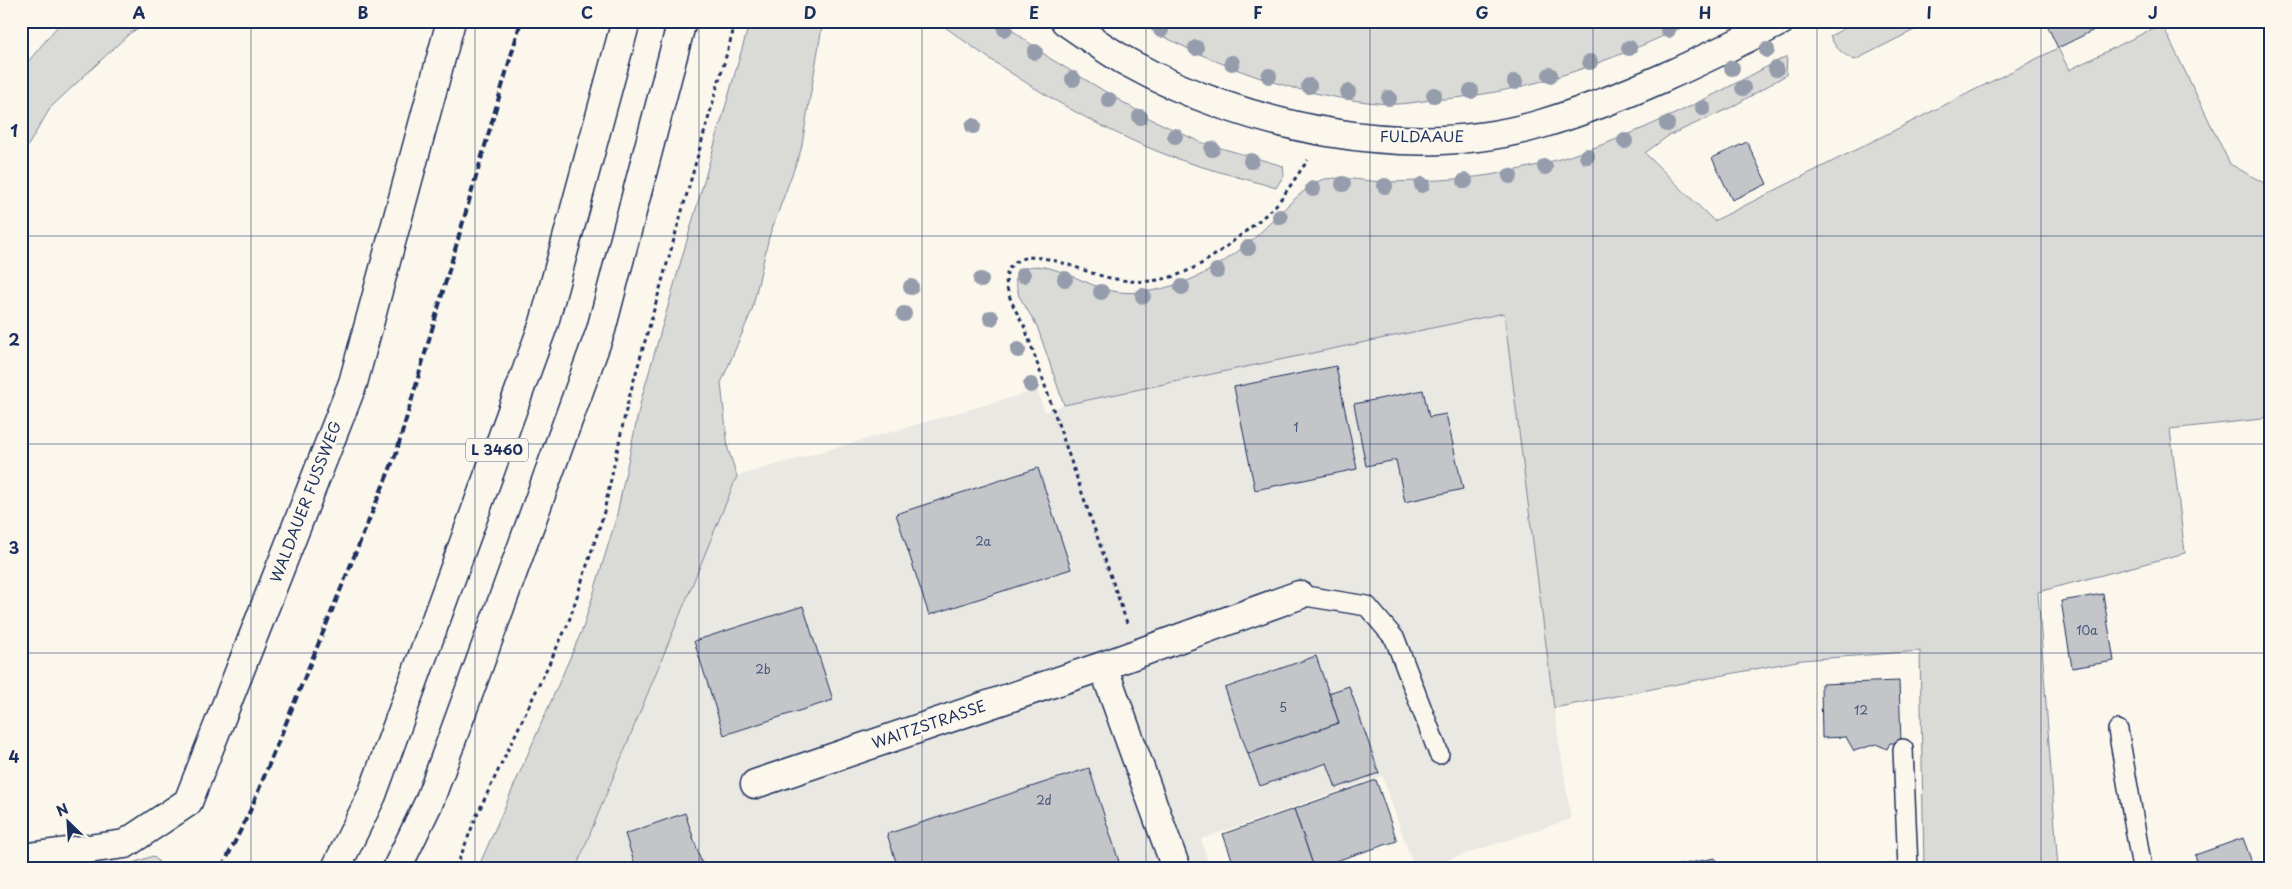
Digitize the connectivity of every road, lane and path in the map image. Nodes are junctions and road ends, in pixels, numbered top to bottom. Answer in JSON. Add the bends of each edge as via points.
{"nodes":[{"id":1,"x":451,"y":21,"type":"edge"},
{"id":2,"x":626,"y":21,"type":"edge"},
{"id":3,"x":682,"y":21,"type":"edge"},
{"id":4,"x":736,"y":21,"type":"edge"},
{"id":5,"x":1064,"y":21,"type":"edge"},
{"id":6,"x":1781,"y":21,"type":"edge"},
{"id":7,"x":1328,"y":133,"type":"junction"},
{"id":8,"x":1300,"y":595,"type":"joint"},
{"id":9,"x":1138,"y":653,"type":"junction"},
{"id":10,"x":1102,"y":666,"type":"junction"},
{"id":11,"x":2118,"y":730,"type":"dead end"},
{"id":12,"x":1903,"y":749,"type":"dead end"},
{"id":13,"x":1439,"y":754,"type":"dead end"},
{"id":14,"x":754,"y":784,"type":"dead end"},
{"id":15,"x":21,"y":858,"type":"edge"},
{"id":16,"x":336,"y":868,"type":"edge"},
{"id":17,"x":397,"y":868,"type":"edge"},
{"id":18,"x":456,"y":868,"type":"edge"},
{"id":19,"x":1176,"y":868,"type":"edge"},
{"id":20,"x":1908,"y":868,"type":"edge"},
{"id":21,"x":2142,"y":868,"type":"edge"}],
"edges":[{"from":1,"to":15,"type":"street","name":"WALDAUER FUSSWEG","via":[[353,383],[188,802],[125,844]]},
{"from":2,"to":16,"type":"street","number":"L 3460","via":[[544,323],[372,795]]},
{"from":3,"to":17,"type":"street","via":[[601,330],[429,802]]},
{"from":4,"to":18,"type":"path","via":[[628,401],[603,516],[571,616],[476,817]]},
{"from":5,"to":7,"type":"street","name":"FULDAAUE","via":[[1129,63],[1185,90],[1264,118]]},
{"from":6,"to":7,"type":"street","name":"FULDAAUE","via":[[1625,94],[1540,124],[1480,137],[1407,140]]},
{"from":7,"to":9,"type":"path","via":[[1275,205],[1209,261],[1183,273],[1159,281],[1118,281],[1047,259],[1022,259],[1005,278],[1009,297],[1025,328]]},
{"from":8,"to":9,"type":"street","name":"WAITZSTRASSE"},
{"from":8,"to":13,"type":"lane","via":[[1367,606],[1395,639]]},
{"from":9,"to":10,"type":"street","name":"WAITZSTRASSE"},
{"from":10,"to":14,"type":"street","name":"WAITZSTRASSE"},
{"from":10,"to":19,"type":"street"},
{"from":11,"to":21,"type":"lane"},
{"from":12,"to":20,"type":"lane"}]}
